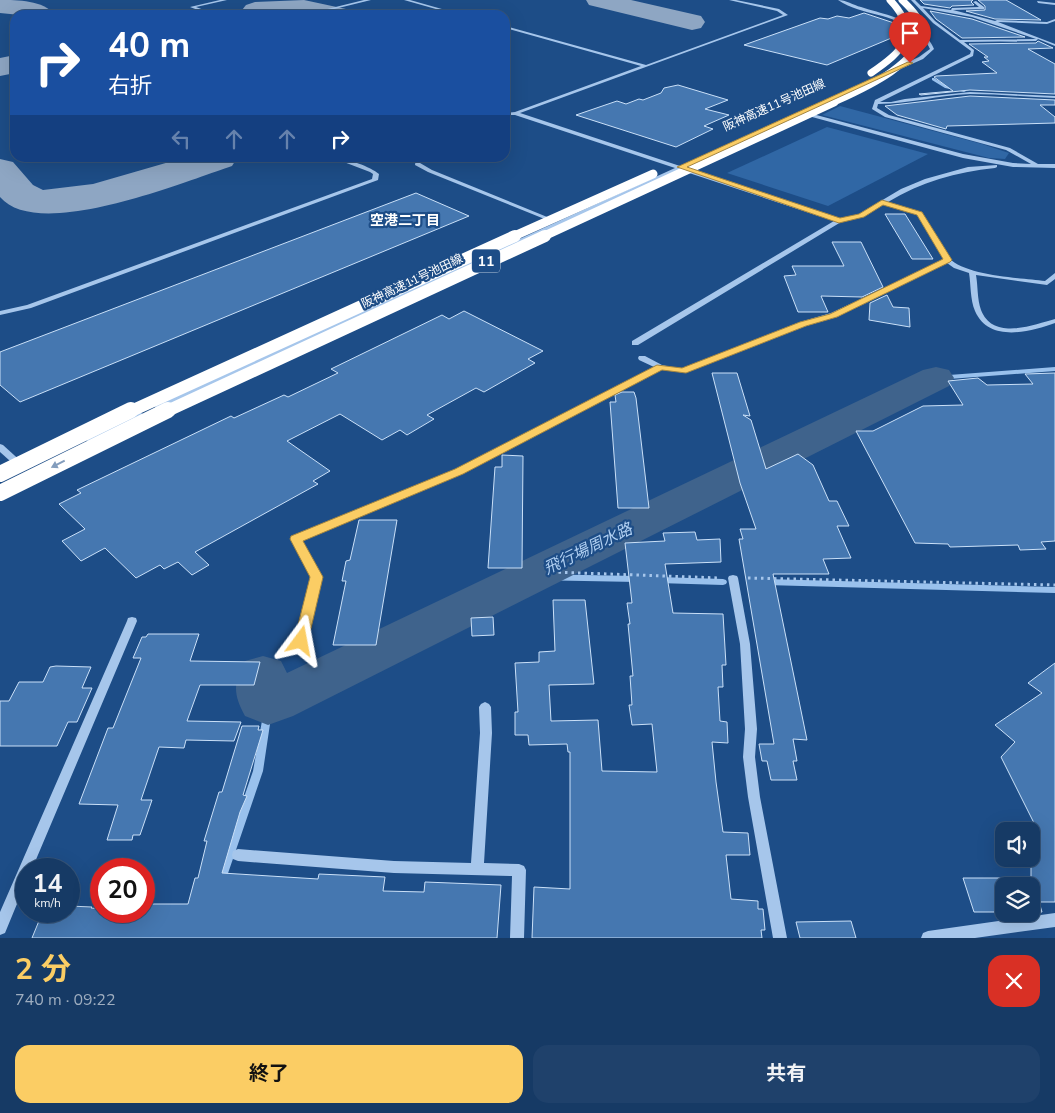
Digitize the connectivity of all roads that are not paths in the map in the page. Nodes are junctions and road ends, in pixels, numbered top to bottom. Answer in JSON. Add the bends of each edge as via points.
{"nodes":[{"id":1,"x":225,"y":0,"type":"edge"},
{"id":2,"x":368,"y":0,"type":"edge"},
{"id":3,"x":406,"y":0,"type":"edge"},
{"id":4,"x":731,"y":0,"type":"edge"},
{"id":5,"x":840,"y":0,"type":"edge"},
{"id":6,"x":890,"y":0,"type":"edge"},
{"id":7,"x":902,"y":0,"type":"edge"},
{"id":8,"x":913,"y":0,"type":"edge"},
{"id":9,"x":976,"y":2,"type":"dead end"},
{"id":10,"x":1038,"y":2,"type":"dead end"},
{"id":11,"x":1055,"y":4,"type":"edge"},
{"id":12,"x":922,"y":7,"type":"junction"},
{"id":13,"x":939,"y":9,"type":"junction"},
{"id":14,"x":201,"y":10,"type":"edge"},
{"id":15,"x":326,"y":10,"type":"edge"},
{"id":16,"x":443,"y":10,"type":"edge"},
{"id":17,"x":989,"y":22,"type":"junction"},
{"id":18,"x":1055,"y":22,"type":"edge"},
{"id":19,"x":1047,"y":23,"type":"joint"},
{"id":20,"x":510,"y":28,"type":"edge"},
{"id":21,"x":958,"y":40,"type":"junction"},
{"id":22,"x":1044,"y":40,"type":"junction"},
{"id":23,"x":1055,"y":45,"type":"edge"},
{"id":24,"x":646,"y":66,"type":"junction"},
{"id":25,"x":1055,"y":97,"type":"edge"},
{"id":26,"x":876,"y":103,"type":"junction"},
{"id":27,"x":510,"y":111,"type":"edge"},
{"id":28,"x":516,"y":113,"type":"junction"},
{"id":29,"x":801,"y":113,"type":"junction"},
{"id":30,"x":510,"y":115,"type":"edge"},
{"id":31,"x":348,"y":162,"type":"edge"},
{"id":32,"x":418,"y":162,"type":"edge"},
{"id":33,"x":1013,"y":164,"type":"junction"},
{"id":34,"x":1037,"y":166,"type":"junction"},
{"id":35,"x":1055,"y":166,"type":"edge"},
{"id":36,"x":681,"y":167,"type":"junction"},
{"id":37,"x":882,"y":202,"type":"junction"},
{"id":38,"x":839,"y":221,"type":"junction"},
{"id":39,"x":559,"y":223,"type":"junction"},
{"id":40,"x":948,"y":260,"type":"junction"},
{"id":41,"x":972,"y":272,"type":"junction"},
{"id":42,"x":1055,"y":275,"type":"edge"},
{"id":43,"x":0,"y":313,"type":"edge"},
{"id":44,"x":1055,"y":321,"type":"edge"},
{"id":45,"x":635,"y":342,"type":"dead end"},
{"id":46,"x":642,"y":358,"type":"dead end"},
{"id":47,"x":660,"y":367,"type":"junction"},
{"id":48,"x":0,"y":447,"type":"edge"},
{"id":49,"x":24,"y":469,"type":"junction"},
{"id":50,"x":0,"y":474,"type":"edge"},
{"id":51,"x":0,"y":480,"type":"edge"},
{"id":52,"x":0,"y":493,"type":"edge"},
{"id":53,"x":733,"y":578,"type":"road end"},
{"id":54,"x":132,"y":621,"type":"dead end"},
{"id":55,"x":301,"y":641,"type":"dead end"},
{"id":56,"x":485,"y":707,"type":"dead end"},
{"id":57,"x":238,"y":854,"type":"dead end"},
{"id":58,"x":477,"y":868,"type":"junction"},
{"id":59,"x":1055,"y":920,"type":"edge"},
{"id":60,"x":0,"y":928,"type":"edge"},
{"id":61,"x":517,"y":938,"type":"edge"},
{"id":62,"x":780,"y":938,"type":"edge"},
{"id":63,"x":928,"y":938,"type":"edge"}],
"edges":[{"from":1,"to":14,"type":"street","via":[[192,7]]},
{"from":2,"to":15,"type":"street"},
{"from":3,"to":16,"type":"street"},
{"from":4,"to":24,"type":"street","via":[[778,10],[786,15]]},
{"from":5,"to":29,"type":"street","via":[[910,24],[931,44],[932,49],[921,58]]},
{"from":6,"to":50,"type":"highway","name":"阪神高速11号池田線","number":"11","bridge":true,"via":[[906,21],[908,31],[904,42],[887,62],[852,84],[357,306]]},
{"from":7,"to":52,"type":"highway","name":"阪神高速11号池田線","number":"11","one_way":true,"bridge":true,"via":[[919,22],[918,44],[901,64],[860,90],[197,396]]},
{"from":8,"to":12,"type":"street"},
{"from":9,"to":13,"type":"street","via":[[983,8]]},
{"from":10,"to":11,"type":"street"},
{"from":12,"to":13,"type":"street"},
{"from":12,"to":21,"type":"street","via":[[931,20]]},
{"from":13,"to":17,"type":"street"},
{"from":17,"to":19,"type":"street"},
{"from":17,"to":22,"type":"street"},
{"from":18,"to":19,"type":"street"},
{"from":20,"to":24,"type":"street"},
{"from":21,"to":22,"type":"street"},
{"from":21,"to":26,"type":"street","via":[[972,51],[972,55]]},
{"from":22,"to":23,"type":"street"},
{"from":24,"to":28,"type":"street"},
{"from":25,"to":26,"type":"street","via":[[978,93]]},
{"from":26,"to":34,"type":"street","via":[[874,108],[887,116],[1008,149]]},
{"from":27,"to":28,"type":"street"},
{"from":28,"to":30,"type":"street"},
{"from":28,"to":36,"type":"street"},
{"from":29,"to":33,"type":"street","via":[[963,156]]},
{"from":29,"to":36,"type":"street"},
{"from":31,"to":43,"type":"street","via":[[372,171],[376,174],[375,180],[29,307]]},
{"from":32,"to":39,"type":"street","via":[[430,171]]},
{"from":33,"to":34,"type":"street"},
{"from":33,"to":37,"type":"street","via":[[941,175]]},
{"from":34,"to":35,"type":"street"},
{"from":36,"to":38,"type":"street"},
{"from":36,"to":39,"type":"street"},
{"from":37,"to":38,"type":"street","via":[[862,215]]},
{"from":37,"to":40,"type":"street","via":[[920,214]]},
{"from":38,"to":45,"type":"street"},
{"from":39,"to":49,"type":"street"},
{"from":40,"to":41,"type":"street"},
{"from":40,"to":47,"type":"street","via":[[834,316],[803,324],[682,371]]},
{"from":41,"to":42,"type":"street","via":[[1047,283]]},
{"from":41,"to":44,"type":"street","via":[[979,313],[989,326],[1004,330],[1030,330]]},
{"from":46,"to":47,"type":"street"},
{"from":47,"to":55,"type":"street","via":[[459,472],[296,539],[316,577]]},
{"from":48,"to":49,"type":"street"},
{"from":49,"to":51,"type":"street"},
{"from":53,"to":62,"type":"street","via":[[749,691],[749,757],[754,798]]},
{"from":54,"to":60,"type":"street"},
{"from":56,"to":58,"type":"street"},
{"from":57,"to":58,"type":"street","via":[[385,867]]},
{"from":58,"to":61,"type":"street","via":[[519,870]]},
{"from":59,"to":63,"type":"street"}]}
